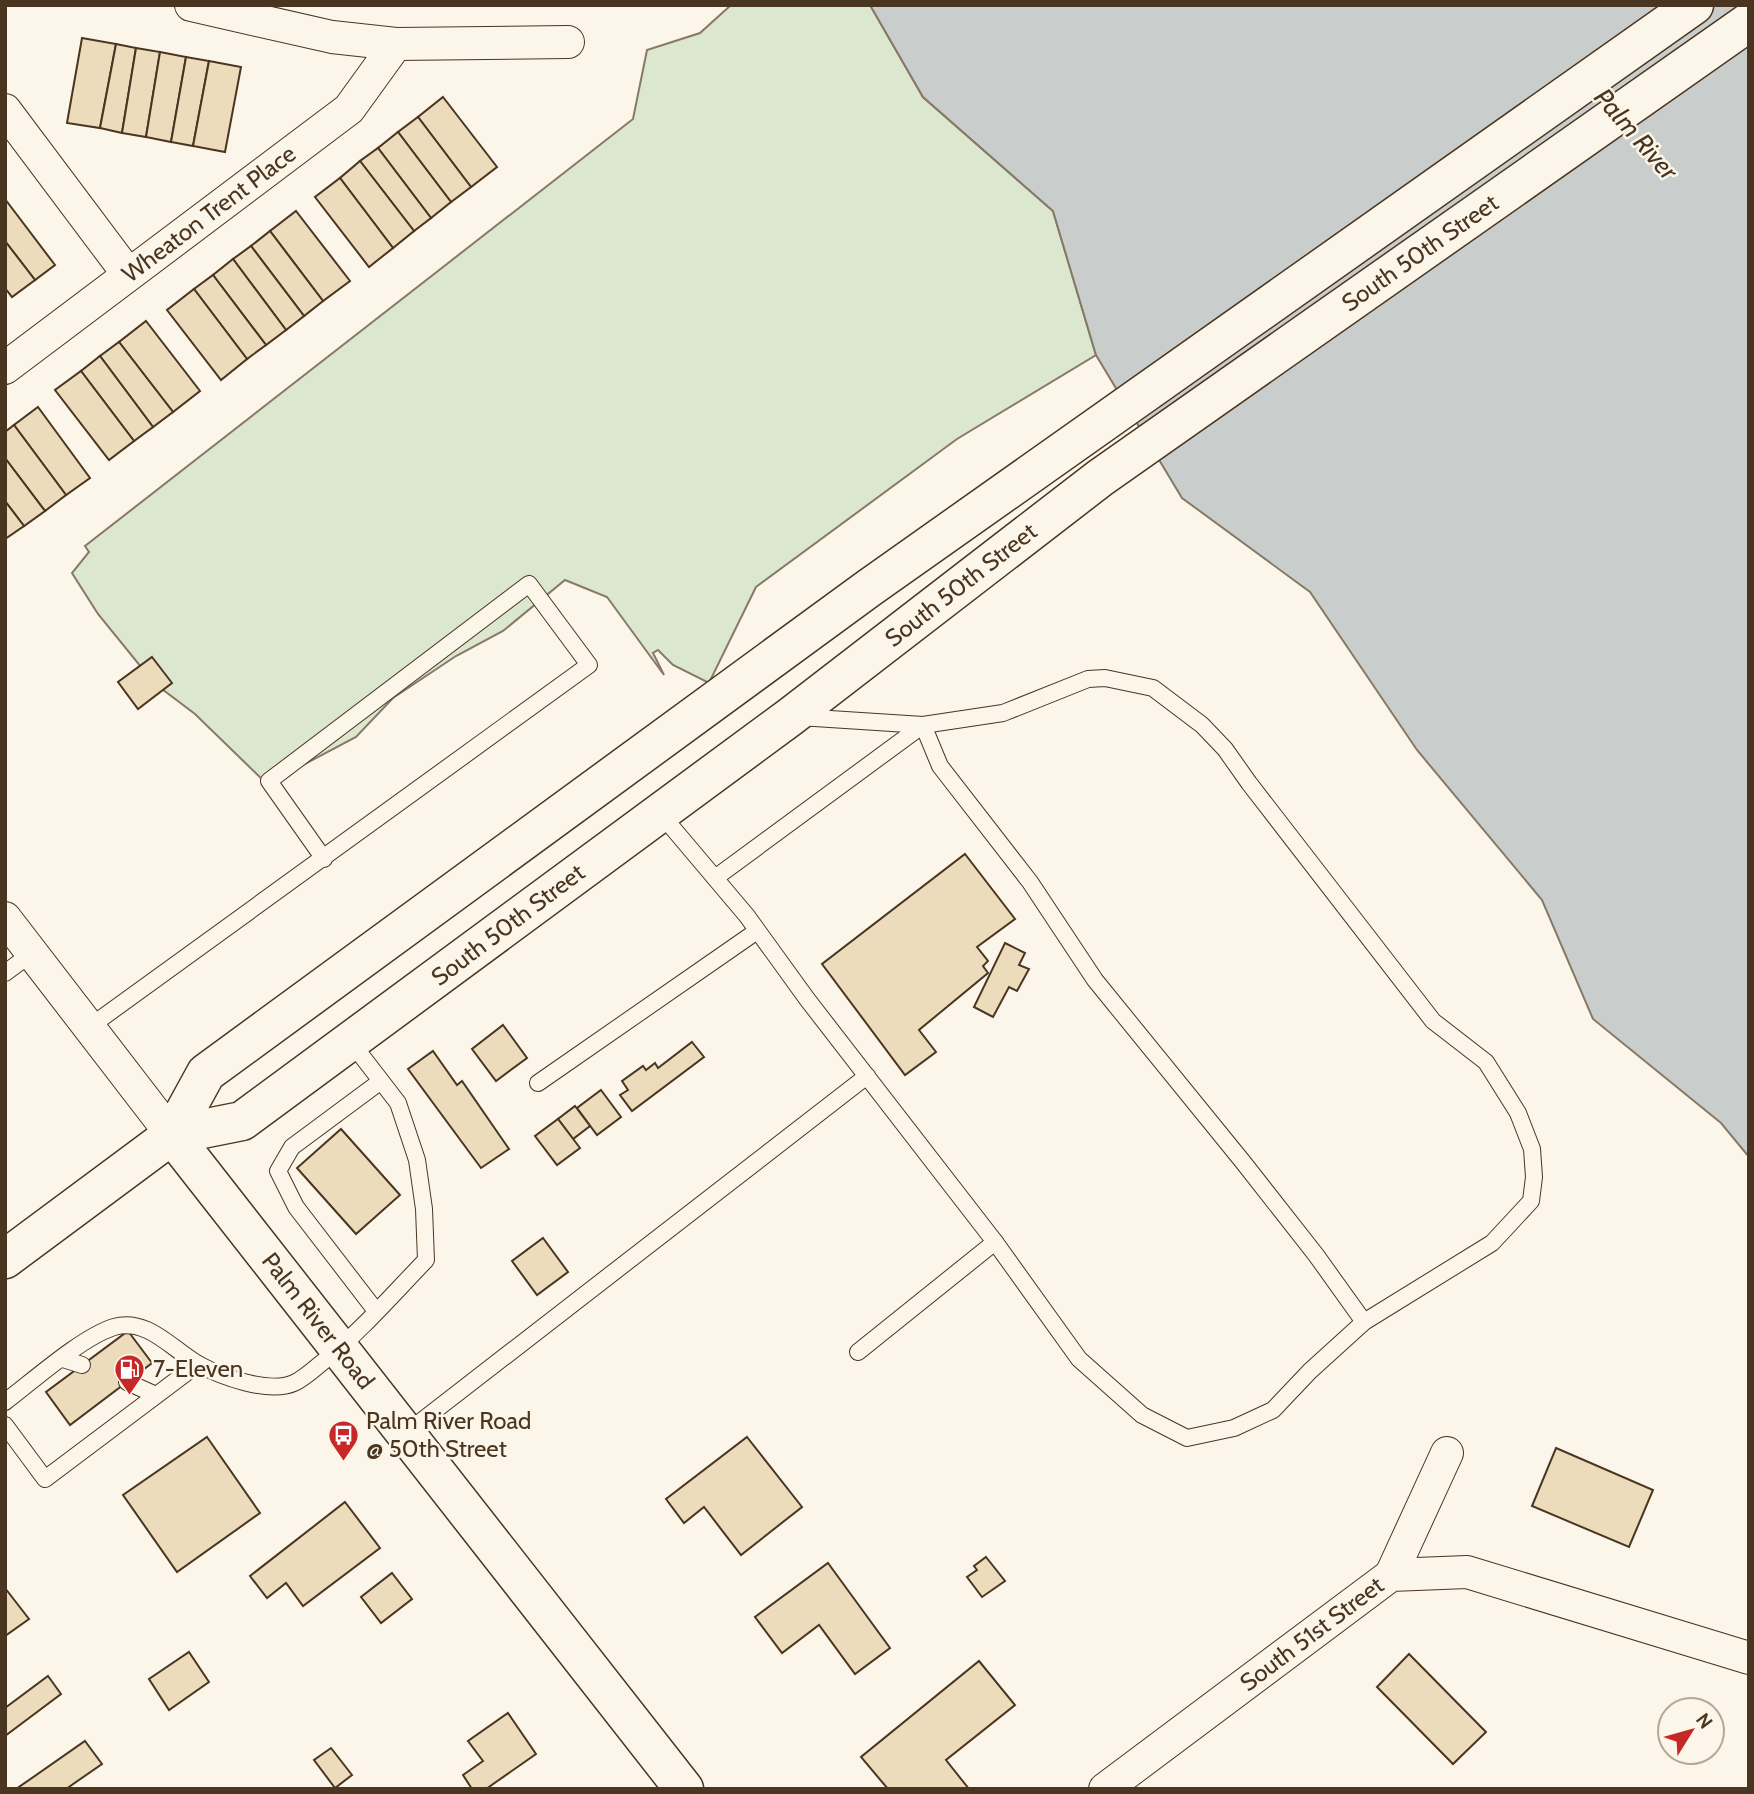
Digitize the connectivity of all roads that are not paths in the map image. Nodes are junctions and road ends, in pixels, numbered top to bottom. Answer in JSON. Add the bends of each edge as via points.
{"nodes":[{"id":1,"x":191,"y":5,"type":"edge"},
{"id":2,"x":1694,"y":5,"type":"edge"},
{"id":3,"x":1749,"y":22,"type":"edge"},
{"id":4,"x":568,"y":42,"type":"dead end"},
{"id":5,"x":396,"y":44,"type":"junction"},
{"id":6,"x":5,"y":110,"type":"edge"},
{"id":7,"x":128,"y":274,"type":"junction"},
{"id":8,"x":5,"y":368,"type":"edge"},
{"id":9,"x":790,"y":717,"type":"junction"},
{"id":10,"x":923,"y":725,"type":"junction"},
{"id":11,"x":660,"y":813,"type":"junction"},
{"id":12,"x":324,"y":859,"type":"junction"},
{"id":13,"x":715,"y":878,"type":"junction"},
{"id":14,"x":5,"y":918,"type":"edge"},
{"id":15,"x":758,"y":931,"type":"junction"},
{"id":16,"x":32,"y":953,"type":"junction"},
{"id":17,"x":5,"y":973,"type":"edge"},
{"id":18,"x":88,"y":1028,"type":"junction"},
{"id":19,"x":351,"y":1042,"type":"junction"},
{"id":20,"x":867,"y":1076,"type":"junction"},
{"id":21,"x":381,"y":1082,"type":"junction"},
{"id":22,"x":538,"y":1083,"type":"dead end"},
{"id":23,"x":172,"y":1135,"type":"junction"},
{"id":24,"x":995,"y":1242,"type":"junction"},
{"id":25,"x":5,"y":1259,"type":"edge"},
{"id":26,"x":376,"y":1311,"type":"junction"},
{"id":27,"x":1364,"y":1322,"type":"junction"},
{"id":28,"x":339,"y":1349,"type":"junction"},
{"id":29,"x":858,"y":1352,"type":"dead end"},
{"id":30,"x":63,"y":1359,"type":"junction"},
{"id":31,"x":198,"y":1364,"type":"junction"},
{"id":32,"x":82,"y":1365,"type":"dead end"},
{"id":33,"x":127,"y":1382,"type":"dead end"},
{"id":34,"x":156,"y":1395,"type":"junction"},
{"id":35,"x":5,"y":1402,"type":"edge"},
{"id":36,"x":5,"y":1425,"type":"edge"},
{"id":37,"x":406,"y":1433,"type":"junction"},
{"id":38,"x":1447,"y":1453,"type":"dead end"},
{"id":39,"x":1391,"y":1575,"type":"junction"},
{"id":40,"x":1749,"y":1658,"type":"edge"},
{"id":41,"x":684,"y":1789,"type":"edge"},
{"id":42,"x":1105,"y":1789,"type":"edge"}],
"edges":[{"from":1,"to":5,"type":"street","via":[[332,37]]},
{"from":2,"to":23,"type":"main road","name":"South 50th Street","via":[[835,612],[206,1073]]},
{"from":3,"to":9,"type":"main road","name":"South 50th Street","via":[[1100,478]]},
{"from":4,"to":5,"type":"street"},
{"from":5,"to":7,"type":"street","name":"Wheaton Trent Place","via":[[349,109]]},
{"from":6,"to":7,"type":"street"},
{"from":7,"to":8,"type":"street","name":"Wheaton Trent Place"},
{"from":9,"to":10,"type":"lane"},
{"from":9,"to":11,"type":"main road","name":"South 50th Street"},
{"from":10,"to":13,"type":"lane"},
{"from":10,"to":27,"type":"lane","via":[[940,766],[1030,882],[1095,980],[1243,1162]]},
{"from":10,"to":27,"type":"lane","via":[[1003,713],[1088,679],[1153,688],[1202,724],[1225,749],[1433,1021],[1486,1062],[1518,1113],[1532,1149],[1531,1201],[1492,1243]]},
{"from":11,"to":13,"type":"lane"},
{"from":11,"to":19,"type":"main road","name":"South 50th Street"},
{"from":12,"to":12,"type":"lane","via":[[589,665],[529,584],[269,781]]},
{"from":12,"to":18,"type":"lane"},
{"from":13,"to":15,"type":"lane"},
{"from":14,"to":16,"type":"street","name":"Palm River Road"},
{"from":15,"to":20,"type":"lane"},
{"from":15,"to":22,"type":"lane"},
{"from":16,"to":17,"type":"lane"},
{"from":16,"to":18,"type":"street","name":"Palm River Road"},
{"from":18,"to":23,"type":"street","name":"Palm River Road"},
{"from":19,"to":21,"type":"lane"},
{"from":19,"to":23,"type":"main road","name":"South 50th Street","via":[[242,1121]]},
{"from":20,"to":24,"type":"lane"},
{"from":20,"to":37,"type":"lane"},
{"from":21,"to":26,"type":"lane","via":[[398,1103],[416,1160],[426,1260]]},
{"from":21,"to":26,"type":"lane","via":[[292,1147],[278,1171],[296,1207]]},
{"from":23,"to":25,"type":"main road","name":"South 50th Street"},
{"from":23,"to":28,"type":"main road","name":"Palm River Road"},
{"from":24,"to":27,"type":"lane","via":[[1079,1359],[1142,1415],[1187,1438],[1234,1428],[1273,1410]]},
{"from":24,"to":29,"type":"lane"},
{"from":26,"to":28,"type":"lane"},
{"from":28,"to":31,"type":"lane","via":[[297,1382],[281,1388],[259,1386]]},
{"from":28,"to":37,"type":"main road","name":"Palm River Road"},
{"from":30,"to":31,"type":"lane","via":[[115,1326],[133,1325],[165,1339]]},
{"from":30,"to":32,"type":"lane"},
{"from":30,"to":35,"type":"lane"},
{"from":31,"to":34,"type":"lane"},
{"from":33,"to":34,"type":"lane"},
{"from":34,"to":36,"type":"lane","via":[[45,1479]]},
{"from":37,"to":41,"type":"main road","name":"Palm River Road"},
{"from":38,"to":39,"type":"street"},
{"from":39,"to":40,"type":"street","name":"South 51st Street","via":[[1467,1572]]},
{"from":39,"to":42,"type":"street","name":"South 51st Street"}]}
